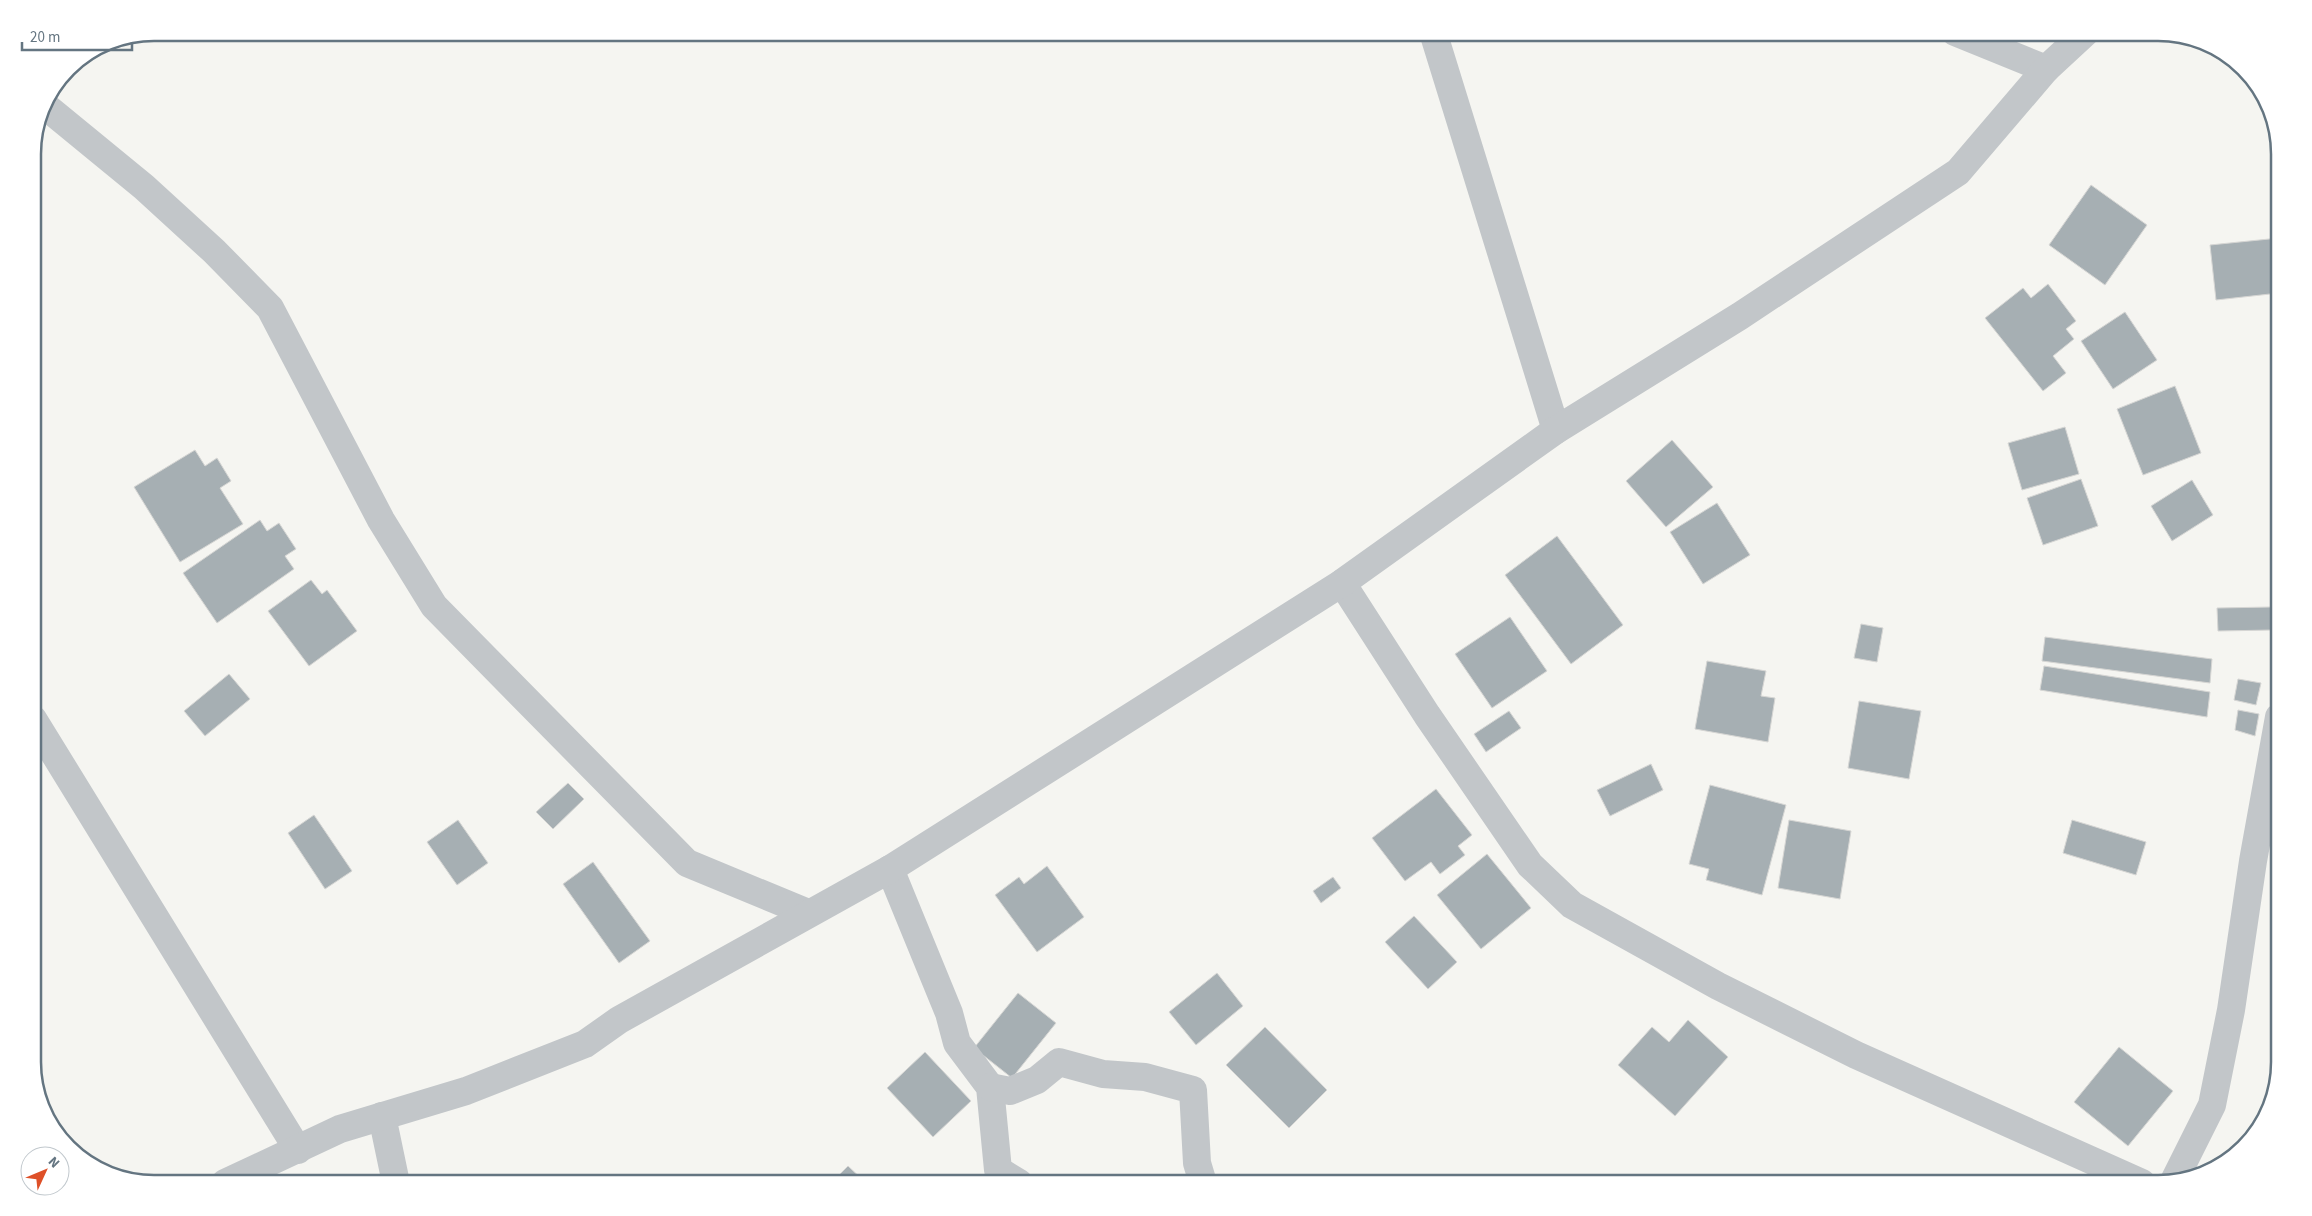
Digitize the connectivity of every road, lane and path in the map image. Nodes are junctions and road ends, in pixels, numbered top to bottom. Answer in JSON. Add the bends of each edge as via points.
{"nodes":[{"id":1,"x":1437,"y":41,"type":"edge"},
{"id":2,"x":1977,"y":41,"type":"edge"},
{"id":3,"x":2076,"y":41,"type":"edge"},
{"id":4,"x":2046,"y":69,"type":"junction"},
{"id":5,"x":50,"y":110,"type":"edge"},
{"id":6,"x":1556,"y":430,"type":"junction"},
{"id":7,"x":1342,"y":583,"type":"junction"},
{"id":8,"x":41,"y":733,"type":"edge"},
{"id":9,"x":2271,"y":760,"type":"edge"},
{"id":10,"x":890,"y":868,"type":"junction"},
{"id":11,"x":808,"y":913,"type":"junction"},
{"id":12,"x":990,"y":1087,"type":"junction"},
{"id":13,"x":382,"y":1116,"type":"junction"},
{"id":14,"x":298,"y":1150,"type":"junction"},
{"id":15,"x":2178,"y":1173,"type":"edge"},
{"id":16,"x":244,"y":1175,"type":"edge"},
{"id":17,"x":394,"y":1175,"type":"edge"},
{"id":18,"x":1006,"y":1175,"type":"edge"},
{"id":19,"x":1200,"y":1175,"type":"edge"},
{"id":20,"x":2122,"y":1175,"type":"edge"}],
"edges":[{"from":1,"to":6,"type":"street"},
{"from":2,"to":4,"type":"street"},
{"from":3,"to":4,"type":"street"},
{"from":4,"to":6,"type":"street","via":[[1958,172],[1740,316]]},
{"from":5,"to":11,"type":"street","via":[[144,186],[270,308],[381,520],[434,606],[687,863]]},
{"from":6,"to":7,"type":"street"},
{"from":7,"to":10,"type":"street"},
{"from":7,"to":20,"type":"street","via":[[1530,865],[1572,905],[1718,986],[1856,1056]]},
{"from":8,"to":14,"type":"street"},
{"from":9,"to":15,"type":"street","via":[[2252,861],[2231,1010],[2212,1105]]},
{"from":10,"to":11,"type":"street"},
{"from":10,"to":12,"type":"street","via":[[949,1013],[957,1042]]},
{"from":11,"to":13,"type":"street","via":[[619,1020],[585,1044],[466,1091]]},
{"from":12,"to":18,"type":"street","via":[[998,1170]]},
{"from":12,"to":19,"type":"street","via":[[1010,1091],[1037,1080],[1059,1062],[1103,1074],[1145,1077],[1193,1090]]},
{"from":13,"to":14,"type":"street","via":[[340,1129]]},
{"from":13,"to":17,"type":"street"},
{"from":14,"to":16,"type":"street"}]}
